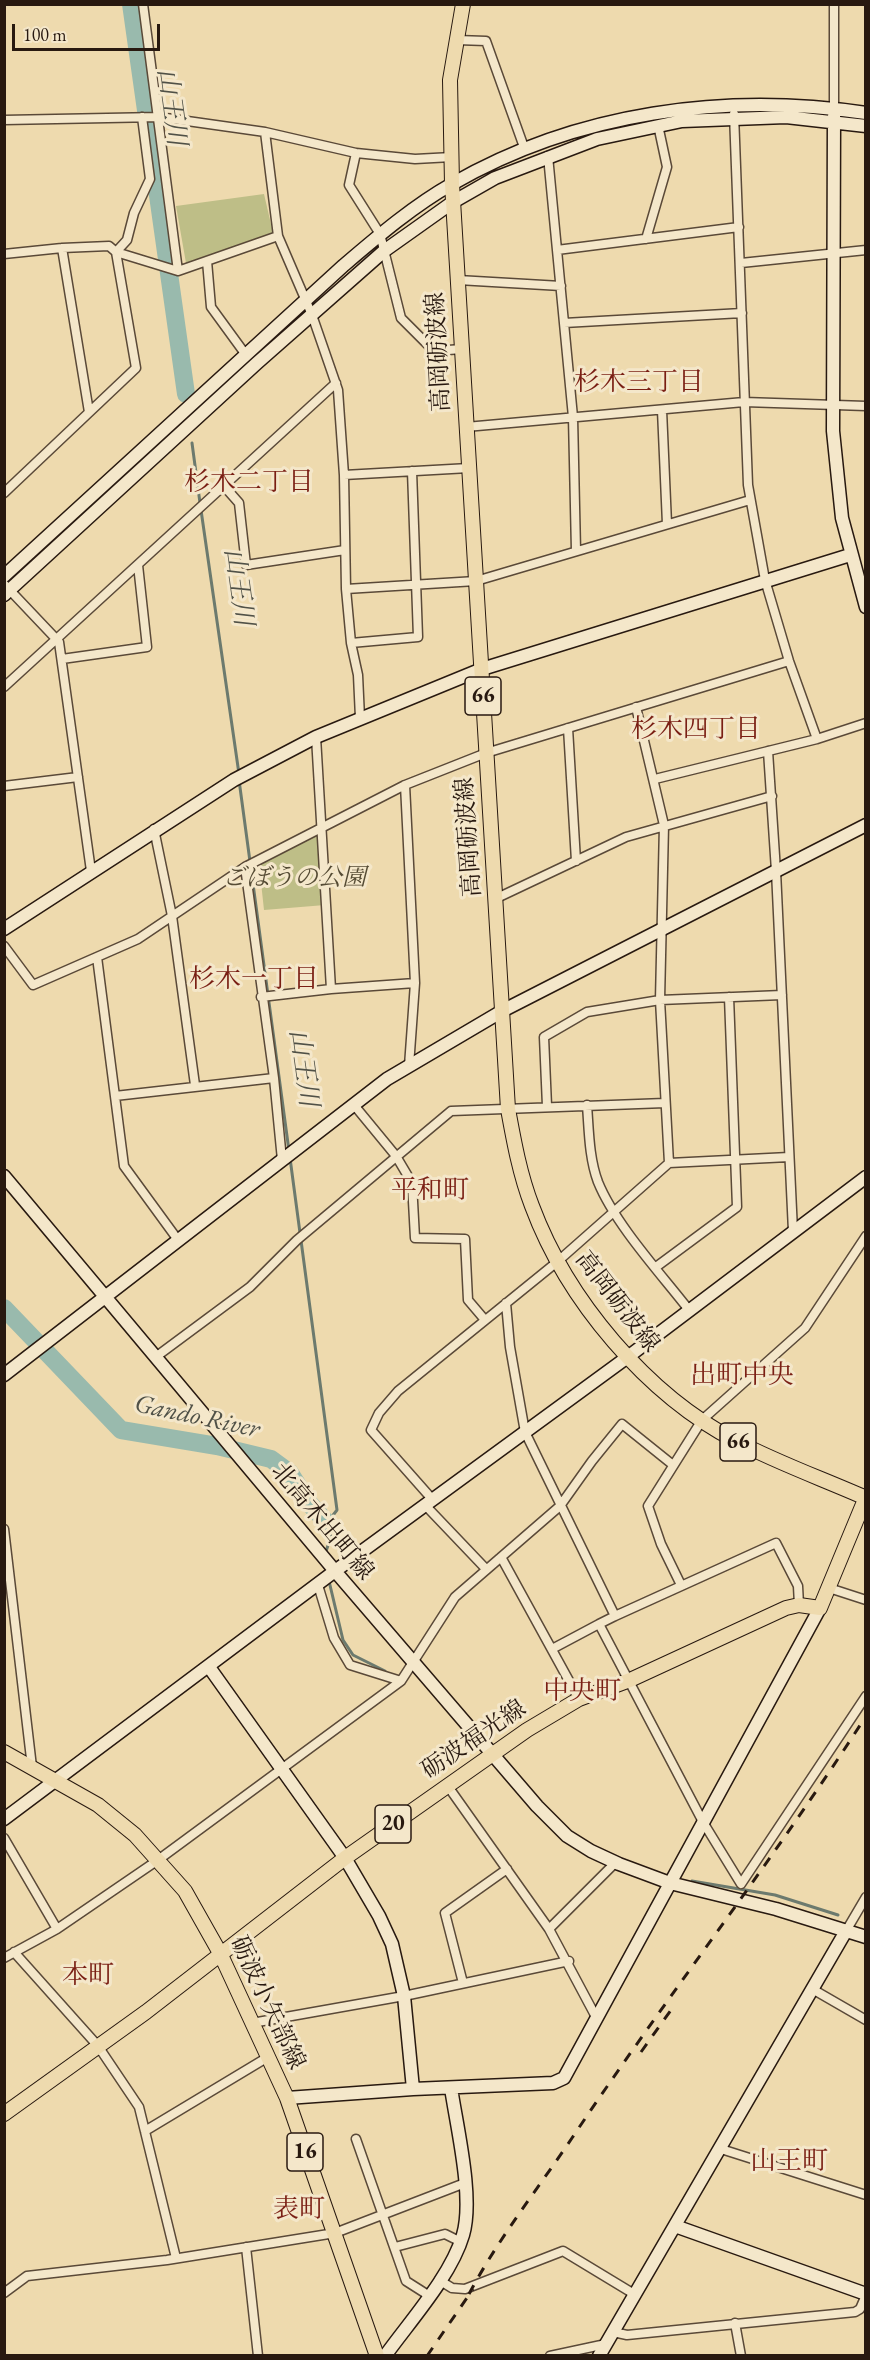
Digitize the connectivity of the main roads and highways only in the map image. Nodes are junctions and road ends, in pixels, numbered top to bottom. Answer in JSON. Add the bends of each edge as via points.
{"nodes":[{"id":1,"x":463,"y":4,"type":"edge"},
{"id":2,"x":865,"y":1498,"type":"edge"},
{"id":3,"x":4,"y":1752,"type":"edge"},
{"id":4,"x":220,"y":1953,"type":"junction"},
{"id":5,"x":4,"y":2114,"type":"edge"},
{"id":6,"x":377,"y":2355,"type":"edge"}],
"edges":[{"from":1,"to":2,"type":"main road","name":"高岡砺波線","number":"66","via":[[450,81],[452,184],[508,1109],[515,1146],[532,1206],[579,1299],[664,1392],[736,1441]]},
{"from":2,"to":4,"type":"main road","name":"砺波福光線","number":"20","via":[[819,1608],[786,1608],[630,1680],[579,1699],[447,1785]]},
{"from":3,"to":4,"type":"main road","name":"砺波小矢部線","number":"16","via":[[98,1805],[158,1860],[185,1891]]},
{"from":4,"to":5,"type":"main road","name":"砺波福光線","number":"20"},
{"from":4,"to":6,"type":"main road","name":"砺波小矢部線","number":"16","via":[[287,2098]]}]}
